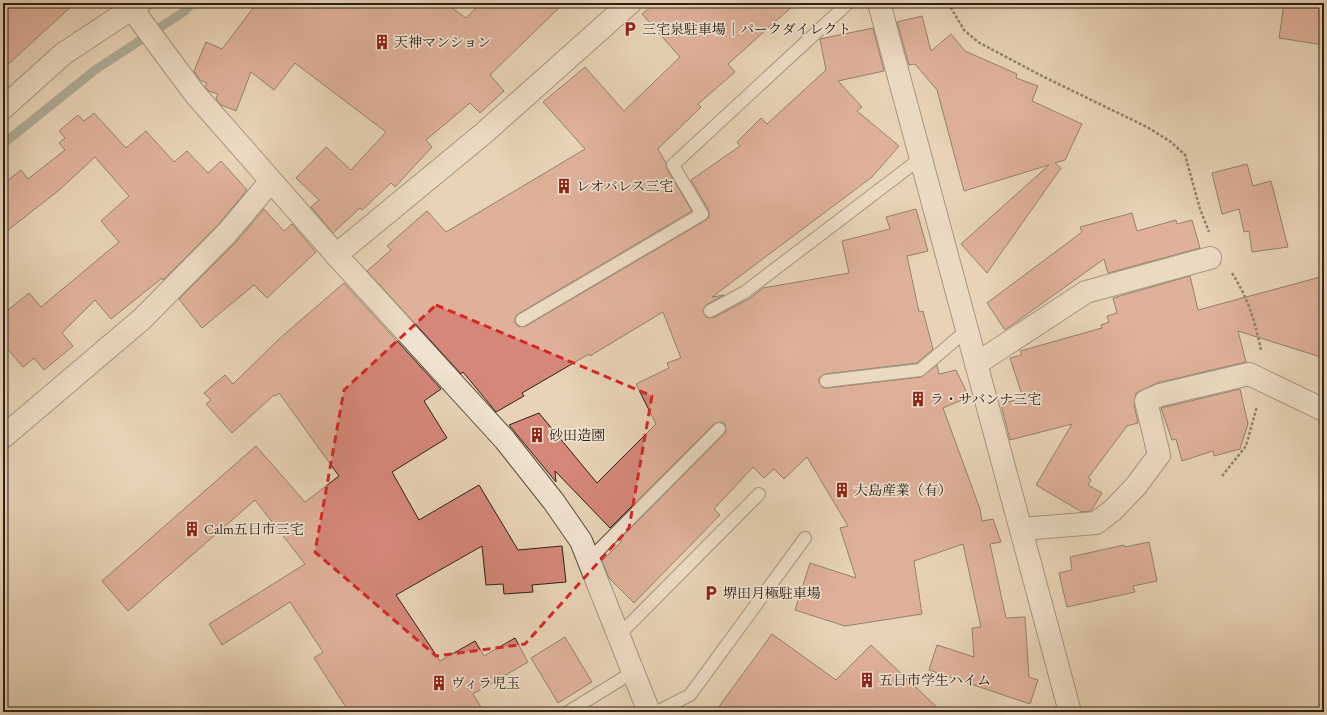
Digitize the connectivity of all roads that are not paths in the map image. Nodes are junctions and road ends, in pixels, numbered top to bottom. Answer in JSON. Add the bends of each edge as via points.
{"nodes":[{"id":1,"x":630,"y":3,"type":"edge"},
{"id":2,"x":848,"y":3,"type":"edge"},
{"id":3,"x":879,"y":3,"type":"edge"},
{"id":4,"x":137,"y":10,"type":"edge"},
{"id":5,"x":3,"y":108,"type":"edge"},
{"id":6,"x":922,"y":158,"type":"junction"},
{"id":7,"x":271,"y":181,"type":"junction"},
{"id":8,"x":336,"y":254,"type":"junction"},
{"id":9,"x":1210,"y":258,"type":"dead end"},
{"id":10,"x":710,"y":311,"type":"dead end"},
{"id":11,"x":522,"y":320,"type":"dead end"},
{"id":12,"x":967,"y":330,"type":"junction"},
{"id":13,"x":976,"y":364,"type":"junction"},
{"id":14,"x":826,"y":381,"type":"dead end"},
{"id":15,"x":1324,"y":410,"type":"edge"},
{"id":16,"x":719,"y":429,"type":"dead end"},
{"id":17,"x":3,"y":437,"type":"edge"},
{"id":18,"x":759,"y":494,"type":"dead end"},
{"id":19,"x":1022,"y":529,"type":"junction"},
{"id":20,"x":805,"y":538,"type":"dead end"},
{"id":21,"x":589,"y":560,"type":"junction"},
{"id":22,"x":619,"y":635,"type":"junction"},
{"id":23,"x":633,"y":672,"type":"junction"},
{"id":24,"x":568,"y":712,"type":"edge"},
{"id":25,"x":649,"y":712,"type":"edge"},
{"id":26,"x":657,"y":712,"type":"edge"},
{"id":27,"x":1070,"y":712,"type":"edge"}],
"edges":[{"from":1,"to":8,"type":"street","via":[[484,133]]},
{"from":2,"to":11,"type":"lane","via":[[673,165],[702,214]]},
{"from":3,"to":6,"type":"street"},
{"from":4,"to":5,"type":"street","via":[[63,54]]},
{"from":4,"to":7,"type":"street","via":[[162,50],[196,94]]},
{"from":6,"to":10,"type":"lane","via":[[745,292]]},
{"from":6,"to":12,"type":"street"},
{"from":7,"to":8,"type":"street"},
{"from":7,"to":17,"type":"street","via":[[142,319]]},
{"from":8,"to":21,"type":"street","via":[[505,440],[554,502],[581,541]]},
{"from":9,"to":13,"type":"street","via":[[1086,292]]},
{"from":12,"to":13,"type":"street"},
{"from":12,"to":14,"type":"lane","via":[[920,370]]},
{"from":13,"to":19,"type":"street"},
{"from":15,"to":19,"type":"street","via":[[1249,374],[1160,395],[1146,401],[1158,455],[1136,486],[1113,510],[1096,523]]},
{"from":16,"to":21,"type":"lane"},
{"from":18,"to":22,"type":"lane"},
{"from":19,"to":27,"type":"street"},
{"from":20,"to":26,"type":"lane","via":[[690,695]]},
{"from":21,"to":22,"type":"street"},
{"from":22,"to":23,"type":"street"},
{"from":23,"to":24,"type":"lane"},
{"from":23,"to":25,"type":"street"}]}
